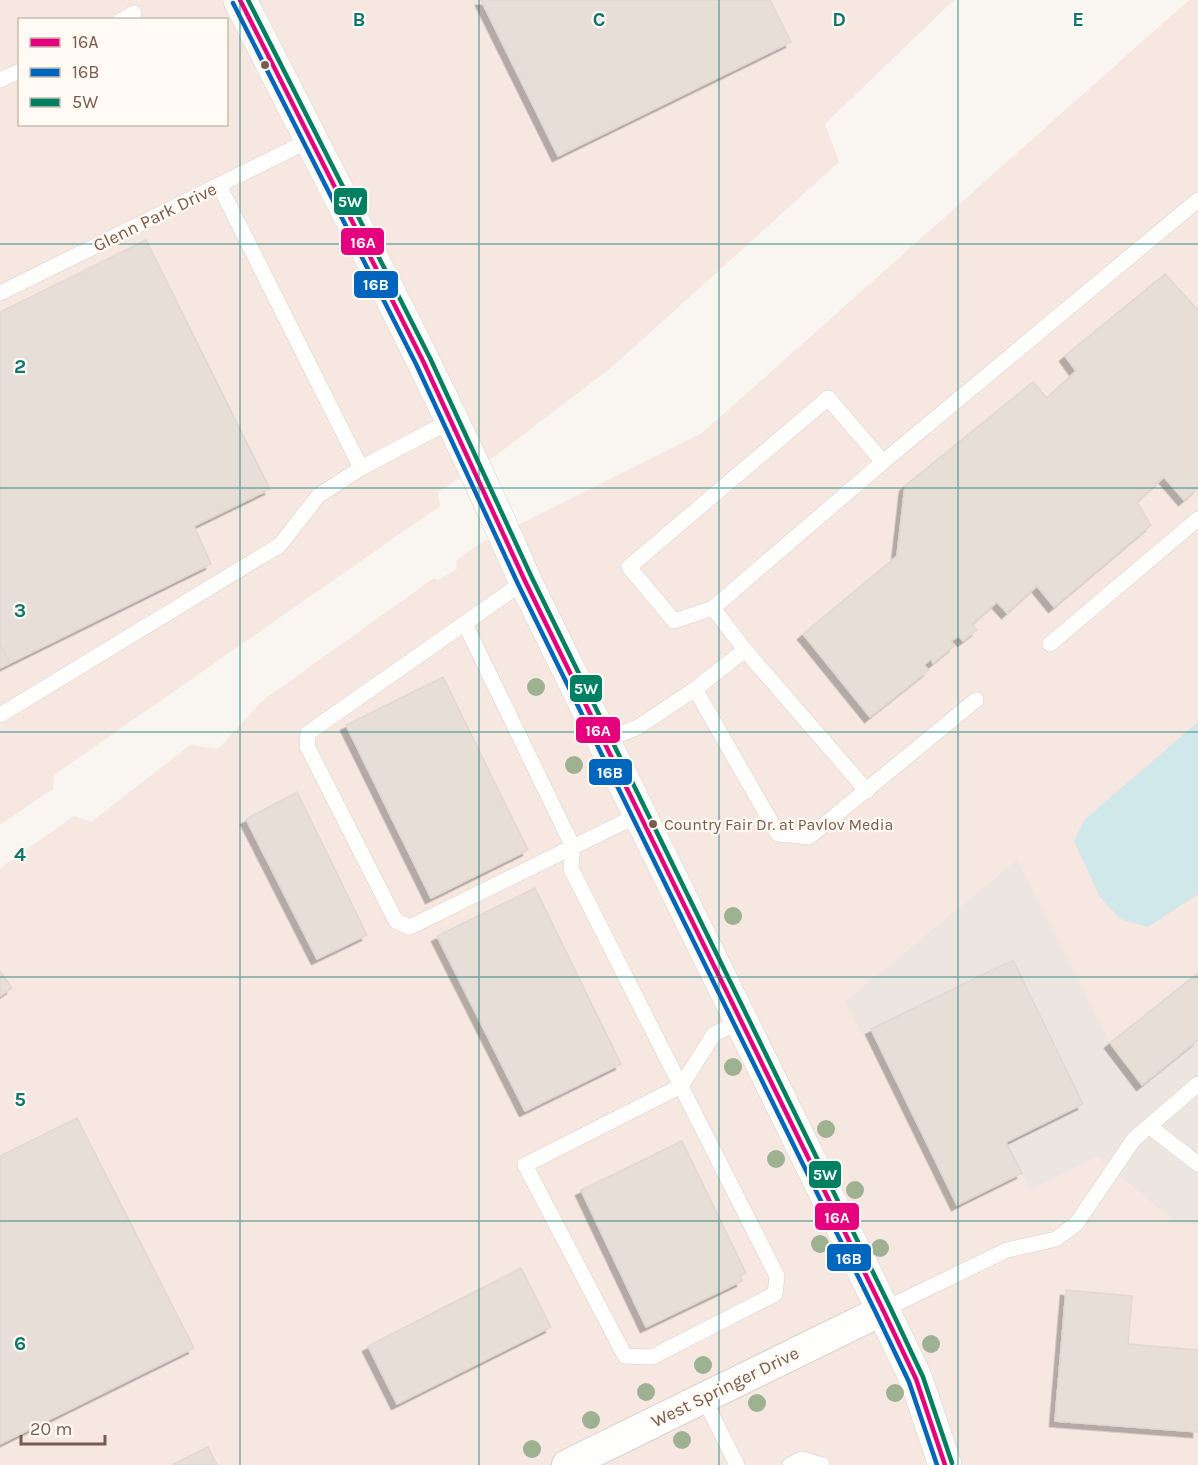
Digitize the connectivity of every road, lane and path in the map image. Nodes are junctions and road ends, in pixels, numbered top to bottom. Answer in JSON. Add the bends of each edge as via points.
{"nodes":[{"id":1,"x":240,"y":0,"type":"edge"},
{"id":2,"x":18,"y":72,"type":"edge"},
{"id":3,"x":0,"y":80,"type":"edge"},
{"id":4,"x":310,"y":140,"type":"junction"},
{"id":5,"x":219,"y":185,"type":"junction"},
{"id":6,"x":1198,"y":200,"type":"edge"},
{"id":7,"x":0,"y":293,"type":"edge"},
{"id":8,"x":452,"y":420,"type":"junction"},
{"id":9,"x":883,"y":462,"type":"junction"},
{"id":10,"x":361,"y":468,"type":"junction"},
{"id":11,"x":1198,"y":519,"type":"edge"},
{"id":12,"x":525,"y":581,"type":"junction"},
{"id":13,"x":713,"y":608,"type":"junction"},
{"id":14,"x":465,"y":624,"type":"junction"},
{"id":15,"x":1050,"y":644,"type":"dead end"},
{"id":16,"x":745,"y":650,"type":"junction"},
{"id":17,"x":695,"y":689,"type":"junction"},
{"id":18,"x":976,"y":700,"type":"dead end"},
{"id":19,"x":0,"y":715,"type":"edge"},
{"id":20,"x":603,"y":741,"type":"junction"},
{"id":21,"x":867,"y":791,"type":"junction"},
{"id":22,"x":640,"y":814,"type":"junction"},
{"id":23,"x":573,"y":847,"type":"junction"},
{"id":24,"x":741,"y":1020,"type":"junction"},
{"id":25,"x":1198,"y":1084,"type":"edge"},
{"id":26,"x":681,"y":1086,"type":"junction"},
{"id":27,"x":1149,"y":1126,"type":"junction"},
{"id":28,"x":1198,"y":1164,"type":"edge"},
{"id":29,"x":883,"y":1310,"type":"junction"},
{"id":30,"x":703,"y":1397,"type":"junction"},
{"id":31,"x":567,"y":1465,"type":"edge"},
{"id":32,"x":737,"y":1465,"type":"edge"},
{"id":33,"x":790,"y":1465,"type":"edge"},
{"id":34,"x":822,"y":1465,"type":"edge"},
{"id":35,"x":945,"y":1465,"type":"edge"}],
"edges":[{"from":1,"to":4,"type":"street"},
{"from":2,"to":3,"type":"lane"},
{"from":4,"to":5,"type":"lane","name":"Glenn Park Drive"},
{"from":4,"to":8,"type":"street"},
{"from":5,"to":7,"type":"lane","name":"Glenn Park Drive"},
{"from":5,"to":10,"type":"lane"},
{"from":6,"to":9,"type":"lane"},
{"from":8,"to":10,"type":"lane"},
{"from":8,"to":12,"type":"street"},
{"from":9,"to":13,"type":"lane"},
{"from":9,"to":13,"type":"lane","via":[[828,398],[629,567],[674,621]]},
{"from":10,"to":19,"type":"lane","via":[[318,496],[280,545]]},
{"from":11,"to":15,"type":"lane"},
{"from":12,"to":14,"type":"lane"},
{"from":12,"to":20,"type":"street"},
{"from":13,"to":16,"type":"lane"},
{"from":14,"to":23,"type":"lane"},
{"from":14,"to":23,"type":"lane","via":[[308,733],[307,746],[396,921],[410,927]]},
{"from":16,"to":17,"type":"lane"},
{"from":16,"to":21,"type":"lane"},
{"from":17,"to":20,"type":"lane","via":[[638,727]]},
{"from":17,"to":21,"type":"lane","via":[[778,834],[809,837]]},
{"from":18,"to":21,"type":"lane"},
{"from":20,"to":22,"type":"street"},
{"from":22,"to":23,"type":"lane"},
{"from":22,"to":24,"type":"street"},
{"from":23,"to":26,"type":"lane","via":[[571,869]]},
{"from":24,"to":26,"type":"lane","via":[[714,1034]]},
{"from":24,"to":29,"type":"street"},
{"from":25,"to":27,"type":"lane"},
{"from":26,"to":26,"type":"lane","via":[[777,1276],[776,1294],[652,1357],[624,1356],[525,1165]]},
{"from":27,"to":28,"type":"lane"},
{"from":27,"to":29,"type":"lane","via":[[1134,1139],[1076,1224],[1056,1239],[1007,1250]]},
{"from":29,"to":30,"type":"street","name":"West Springer Drive"},
{"from":29,"to":35,"type":"street","via":[[916,1378]]},
{"from":30,"to":31,"type":"street","name":"West Springer Drive"},
{"from":30,"to":32,"type":"lane"},
{"from":33,"to":34,"type":"lane","via":[[802,1459]]}]}
